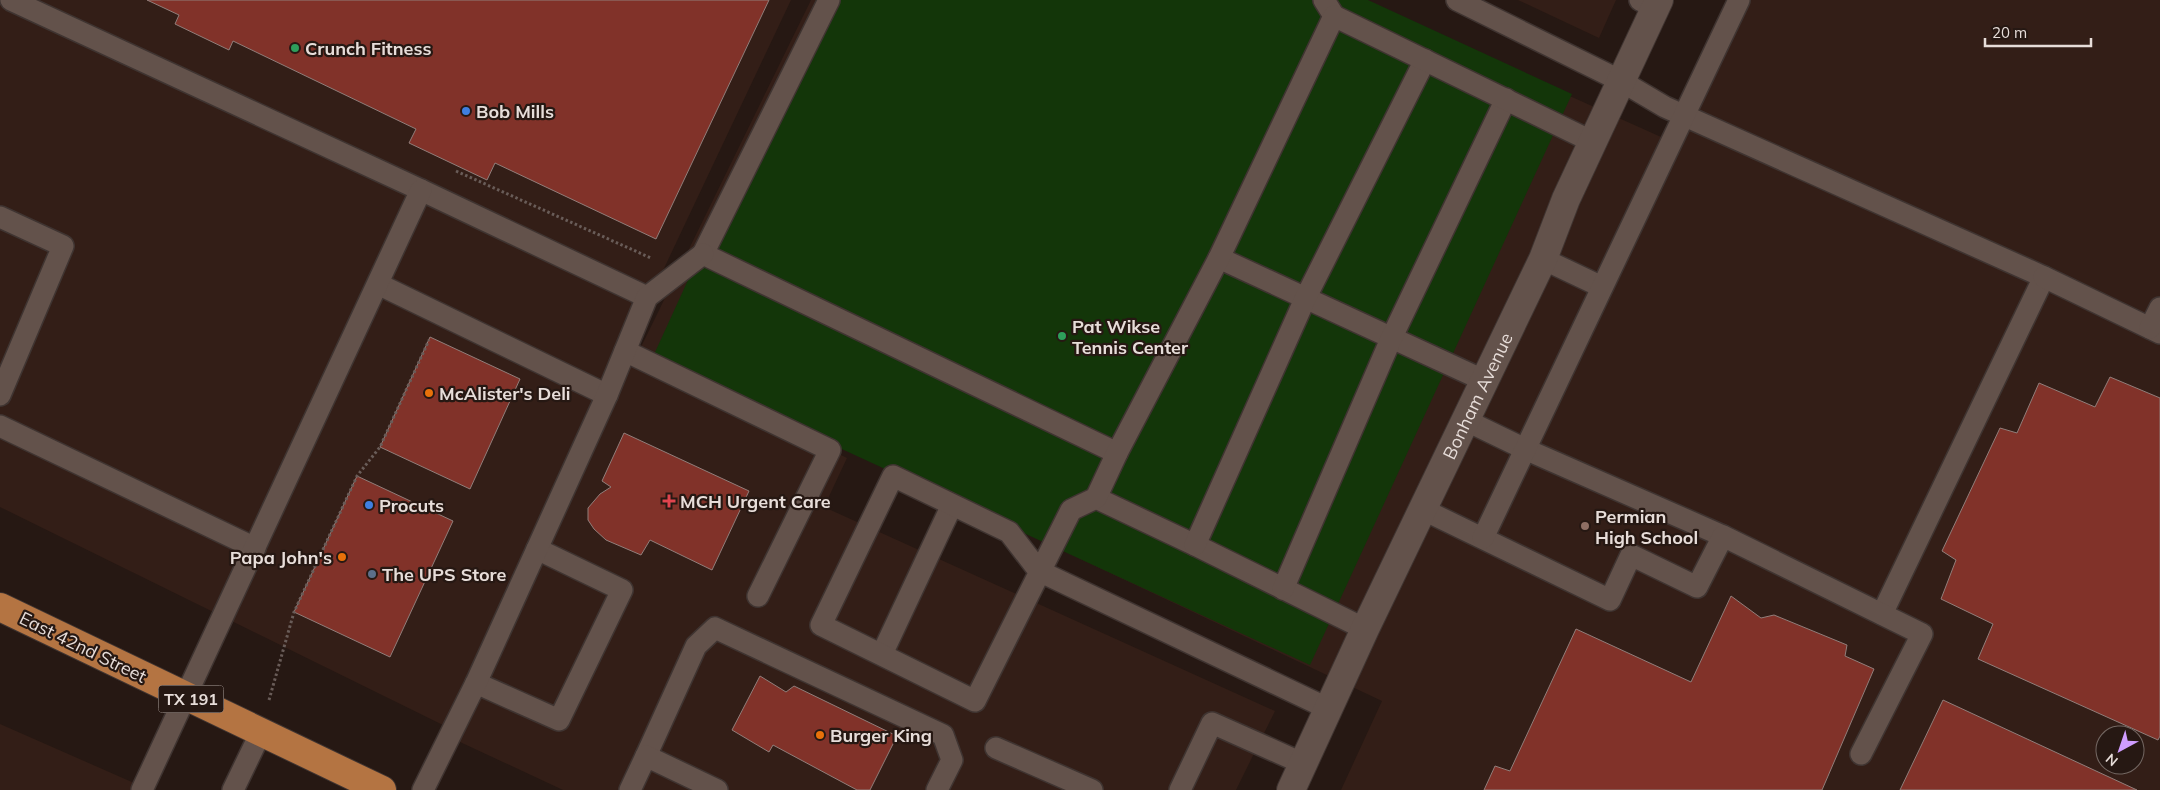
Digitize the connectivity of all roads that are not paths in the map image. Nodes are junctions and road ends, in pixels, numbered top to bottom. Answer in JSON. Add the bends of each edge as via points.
{"nodes":[{"id":1,"x":12,"y":0,"type":"edge"},
{"id":2,"x":829,"y":0,"type":"edge"},
{"id":3,"x":1457,"y":0,"type":"edge"},
{"id":4,"x":1739,"y":0,"type":"edge"},
{"id":5,"x":1652,"y":3,"type":"edge"},
{"id":6,"x":1329,"y":8,"type":"edge"},
{"id":7,"x":1425,"y":60,"type":"junction"},
{"id":8,"x":1621,"y":81,"type":"junction"},
{"id":9,"x":1506,"y":99,"type":"junction"},
{"id":10,"x":1684,"y":116,"type":"junction"},
{"id":11,"x":1593,"y":142,"type":"junction"},
{"id":12,"x":421,"y":190,"type":"junction"},
{"id":13,"x":0,"y":217,"type":"edge"},
{"id":14,"x":703,"y":254,"type":"junction"},
{"id":15,"x":1219,"y":258,"type":"junction"},
{"id":16,"x":1543,"y":259,"type":"junction"},
{"id":17,"x":2044,"y":277,"type":"junction"},
{"id":18,"x":378,"y":284,"type":"junction"},
{"id":19,"x":1602,"y":287,"type":"junction"},
{"id":20,"x":647,"y":297,"type":"junction"},
{"id":21,"x":1305,"y":299,"type":"junction"},
{"id":22,"x":2160,"y":308,"type":"edge"},
{"id":23,"x":2155,"y":331,"type":"edge"},
{"id":24,"x":1391,"y":339,"type":"junction"},
{"id":25,"x":625,"y":351,"type":"junction"},
{"id":26,"x":1483,"y":380,"type":"junction"},
{"id":27,"x":0,"y":395,"type":"edge"},
{"id":28,"x":606,"y":395,"type":"junction"},
{"id":29,"x":1465,"y":420,"type":"junction"},
{"id":30,"x":0,"y":426,"type":"edge"},
{"id":31,"x":1525,"y":449,"type":"junction"},
{"id":32,"x":1117,"y":453,"type":"junction"},
{"id":33,"x":1096,"y":498,"type":"junction"},
{"id":34,"x":952,"y":504,"type":"junction"},
{"id":35,"x":1422,"y":509,"type":"junction"},
{"id":36,"x":1723,"y":536,"type":"junction"},
{"id":37,"x":1483,"y":538,"type":"junction"},
{"id":38,"x":1195,"y":544,"type":"junction"},
{"id":39,"x":255,"y":548,"type":"junction"},
{"id":40,"x":537,"y":549,"type":"junction"},
{"id":41,"x":1039,"y":571,"type":"junction"},
{"id":42,"x":1283,"y":588,"type":"junction"},
{"id":43,"x":758,"y":596,"type":"dead end"},
{"id":44,"x":0,"y":607,"type":"edge"},
{"id":45,"x":1882,"y":614,"type":"junction"},
{"id":46,"x":1365,"y":629,"type":"junction"},
{"id":47,"x":882,"y":654,"type":"junction"},
{"id":48,"x":476,"y":683,"type":"junction"},
{"id":49,"x":186,"y":697,"type":"junction"},
{"id":50,"x":1330,"y":710,"type":"junction"},
{"id":51,"x":261,"y":732,"type":"junction"},
{"id":52,"x":996,"y":748,"type":"dead end"},
{"id":53,"x":1861,"y":754,"type":"dead end"},
{"id":54,"x":646,"y":756,"type":"junction"},
{"id":55,"x":1304,"y":764,"type":"junction"},
{"id":56,"x":142,"y":790,"type":"edge"},
{"id":57,"x":233,"y":790,"type":"edge"},
{"id":58,"x":382,"y":790,"type":"edge"},
{"id":59,"x":423,"y":790,"type":"edge"},
{"id":60,"x":630,"y":790,"type":"edge"},
{"id":61,"x":717,"y":790,"type":"edge"},
{"id":62,"x":937,"y":790,"type":"edge"},
{"id":63,"x":1092,"y":790,"type":"edge"},
{"id":64,"x":1180,"y":790,"type":"edge"},
{"id":65,"x":1292,"y":790,"type":"edge"}],
"edges":[{"from":1,"to":12,"type":"lane"},
{"from":2,"to":14,"type":"lane"},
{"from":3,"to":8,"type":"lane"},
{"from":4,"to":10,"type":"lane"},
{"from":5,"to":8,"type":"street","name":"Bonham Avenue"},
{"from":6,"to":7,"type":"lane"},
{"from":6,"to":15,"type":"lane"},
{"from":7,"to":9,"type":"lane"},
{"from":7,"to":21,"type":"lane"},
{"from":8,"to":10,"type":"lane"},
{"from":8,"to":11,"type":"street","name":"Bonham Avenue"},
{"from":9,"to":11,"type":"lane"},
{"from":9,"to":24,"type":"lane"},
{"from":10,"to":17,"type":"lane"},
{"from":10,"to":19,"type":"lane"},
{"from":11,"to":16,"type":"street","name":"Bonham Avenue"},
{"from":12,"to":18,"type":"lane"},
{"from":12,"to":20,"type":"lane"},
{"from":13,"to":27,"type":"lane","via":[[63,246]]},
{"from":14,"to":20,"type":"lane"},
{"from":14,"to":32,"type":"lane"},
{"from":15,"to":21,"type":"lane"},
{"from":15,"to":32,"type":"lane"},
{"from":16,"to":19,"type":"lane"},
{"from":16,"to":26,"type":"street","name":"Bonham Avenue"},
{"from":17,"to":23,"type":"lane"},
{"from":17,"to":45,"type":"lane"},
{"from":18,"to":28,"type":"lane"},
{"from":18,"to":39,"type":"lane"},
{"from":19,"to":31,"type":"lane"},
{"from":20,"to":25,"type":"lane"},
{"from":21,"to":24,"type":"lane"},
{"from":21,"to":38,"type":"lane"},
{"from":22,"to":23,"type":"lane"},
{"from":24,"to":26,"type":"lane"},
{"from":24,"to":42,"type":"lane"},
{"from":25,"to":28,"type":"lane"},
{"from":25,"to":43,"type":"lane","via":[[830,450]]},
{"from":26,"to":29,"type":"street","name":"Bonham Avenue"},
{"from":28,"to":40,"type":"lane"},
{"from":29,"to":31,"type":"lane"},
{"from":29,"to":35,"type":"street","name":"Bonham Avenue"},
{"from":30,"to":39,"type":"lane"},
{"from":31,"to":36,"type":"lane"},
{"from":31,"to":37,"type":"lane"},
{"from":32,"to":33,"type":"lane"},
{"from":33,"to":38,"type":"lane"},
{"from":33,"to":41,"type":"lane","via":[[1071,510]]},
{"from":34,"to":41,"type":"lane","via":[[1009,532]]},
{"from":34,"to":47,"type":"lane"},
{"from":34,"to":47,"type":"lane","via":[[893,476],[821,625]]},
{"from":35,"to":37,"type":"lane"},
{"from":35,"to":46,"type":"street","name":"Bonham Avenue"},
{"from":36,"to":37,"type":"lane","via":[[1697,587],[1631,555],[1610,600]]},
{"from":36,"to":45,"type":"lane"},
{"from":38,"to":42,"type":"lane"},
{"from":39,"to":49,"type":"lane"},
{"from":40,"to":48,"type":"lane"},
{"from":40,"to":48,"type":"lane","via":[[622,590],[559,720]]},
{"from":41,"to":47,"type":"lane","via":[[975,701]]},
{"from":41,"to":50,"type":"lane"},
{"from":42,"to":46,"type":"lane"},
{"from":44,"to":49,"type":"highway","name":"East 42nd Street","number":"TX 191"},
{"from":45,"to":53,"type":"lane","via":[[1922,634]]},
{"from":46,"to":50,"type":"street","name":"Bonham Avenue"},
{"from":48,"to":59,"type":"lane"},
{"from":49,"to":51,"type":"highway","name":"East 42nd Street","number":"TX 191"},
{"from":49,"to":56,"type":"lane"},
{"from":50,"to":55,"type":"street","name":"Bonham Avenue"},
{"from":51,"to":57,"type":"lane"},
{"from":51,"to":58,"type":"highway","name":"East 42nd Street","number":"TX 191"},
{"from":52,"to":63,"type":"lane"},
{"from":54,"to":60,"type":"lane"},
{"from":54,"to":61,"type":"lane"},
{"from":54,"to":62,"type":"lane","via":[[696,646],[715,628],[943,735],[952,760]]},
{"from":55,"to":64,"type":"lane","via":[[1212,723]]},
{"from":55,"to":65,"type":"street","name":"Bonham Avenue"}]}
